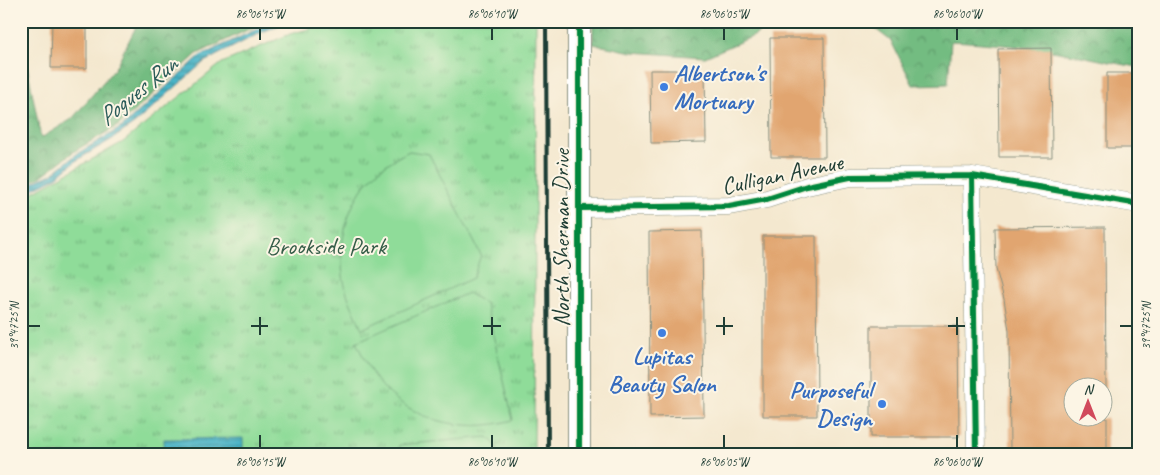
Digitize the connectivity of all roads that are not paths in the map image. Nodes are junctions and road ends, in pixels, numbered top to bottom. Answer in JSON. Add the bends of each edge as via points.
{"nodes":[{"id":1,"x":579,"y":21,"type":"edge"},
{"id":2,"x":972,"y":176,"type":"junction"},
{"id":3,"x":1139,"y":204,"type":"edge"},
{"id":4,"x":580,"y":208,"type":"junction"},
{"id":5,"x":579,"y":454,"type":"edge"},
{"id":6,"x":976,"y":454,"type":"edge"}],
"edges":[{"from":1,"to":4,"type":"main road","name":"North Sherman Drive"},
{"from":2,"to":3,"type":"street","name":"Culligan Avenue"},
{"from":2,"to":4,"type":"street","name":"Culligan Avenue","via":[[850,177],[729,206]]},
{"from":2,"to":6,"type":"street"},
{"from":4,"to":5,"type":"main road","name":"North Sherman Drive"}]}
